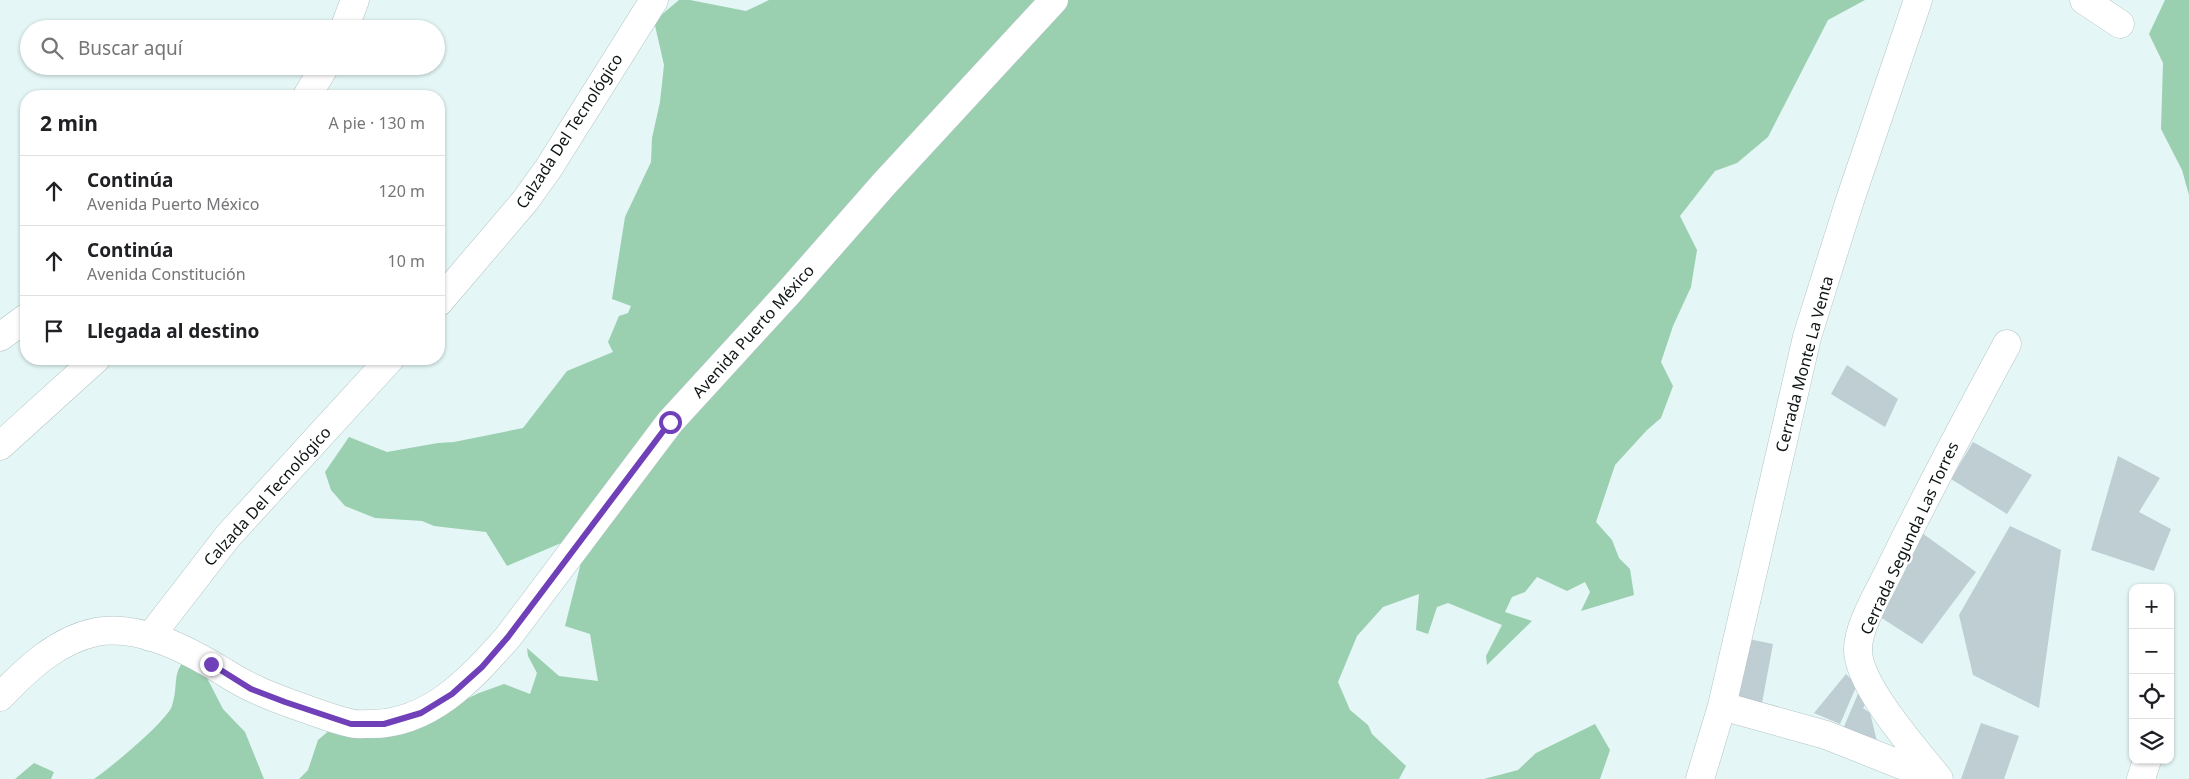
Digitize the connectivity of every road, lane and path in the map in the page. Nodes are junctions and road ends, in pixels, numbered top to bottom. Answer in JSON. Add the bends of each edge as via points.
{"nodes":[{"id":1,"x":355,"y":0,"type":"edge"},
{"id":2,"x":654,"y":0,"type":"edge"},
{"id":3,"x":1054,"y":0,"type":"edge"},
{"id":4,"x":1918,"y":0,"type":"edge"},
{"id":5,"x":2084,"y":0,"type":"edge"},
{"id":6,"x":347,"y":20,"type":"edge"},
{"id":7,"x":2120,"y":24,"type":"dead end"},
{"id":8,"x":320,"y":75,"type":"edge"},
{"id":9,"x":311,"y":90,"type":"edge"},
{"id":10,"x":445,"y":295,"type":"edge"},
{"id":11,"x":20,"y":322,"type":"edge"},
{"id":12,"x":0,"y":336,"type":"edge"},
{"id":13,"x":2007,"y":344,"type":"dead end"},
{"id":14,"x":89,"y":365,"type":"edge"},
{"id":15,"x":385,"y":365,"type":"edge"},
{"id":16,"x":0,"y":446,"type":"edge"},
{"id":17,"x":150,"y":637,"type":"junction"},
{"id":18,"x":0,"y":697,"type":"edge"},
{"id":19,"x":1722,"y":706,"type":"junction"},
{"id":20,"x":2147,"y":764,"type":"edge"},
{"id":21,"x":1700,"y":779,"type":"edge"},
{"id":22,"x":1938,"y":779,"type":"edge"},
{"id":23,"x":2141,"y":779,"type":"edge"}],
"edges":[{"from":1,"to":6,"type":"street"},
{"from":2,"to":10,"type":"street","name":"Calzada Del Tecnológico","via":[[548,169]]},
{"from":3,"to":17,"type":"street","name":"Avenida Puerto México","via":[[670,422],[508,637],[452,694],[412,716],[384,724],[351,724],[251,689],[183,648]]},
{"from":4,"to":19,"type":"street","name":"Cerrada Monte La Venta","via":[[1807,337]]},
{"from":5,"to":7,"type":"street"},
{"from":8,"to":9,"type":"street"},
{"from":11,"to":12,"type":"street"},
{"from":13,"to":22,"type":"street","name":"Cerrada Segunda Las Torres","via":[[1932,483],[1866,619],[1858,650],[1877,699]]},
{"from":14,"to":16,"type":"street"},
{"from":15,"to":17,"type":"street","name":"Calzada Del Tecnológico","via":[[228,536]]},
{"from":17,"to":18,"type":"street","name":"Avenida Puerto México","via":[[127,632],[96,632],[64,644],[31,666]]},
{"from":19,"to":21,"type":"street","name":"Cerrada Monte La Venta"},
{"from":19,"to":22,"type":"street","via":[[1826,735]]},
{"from":20,"to":23,"type":"street"}]}
